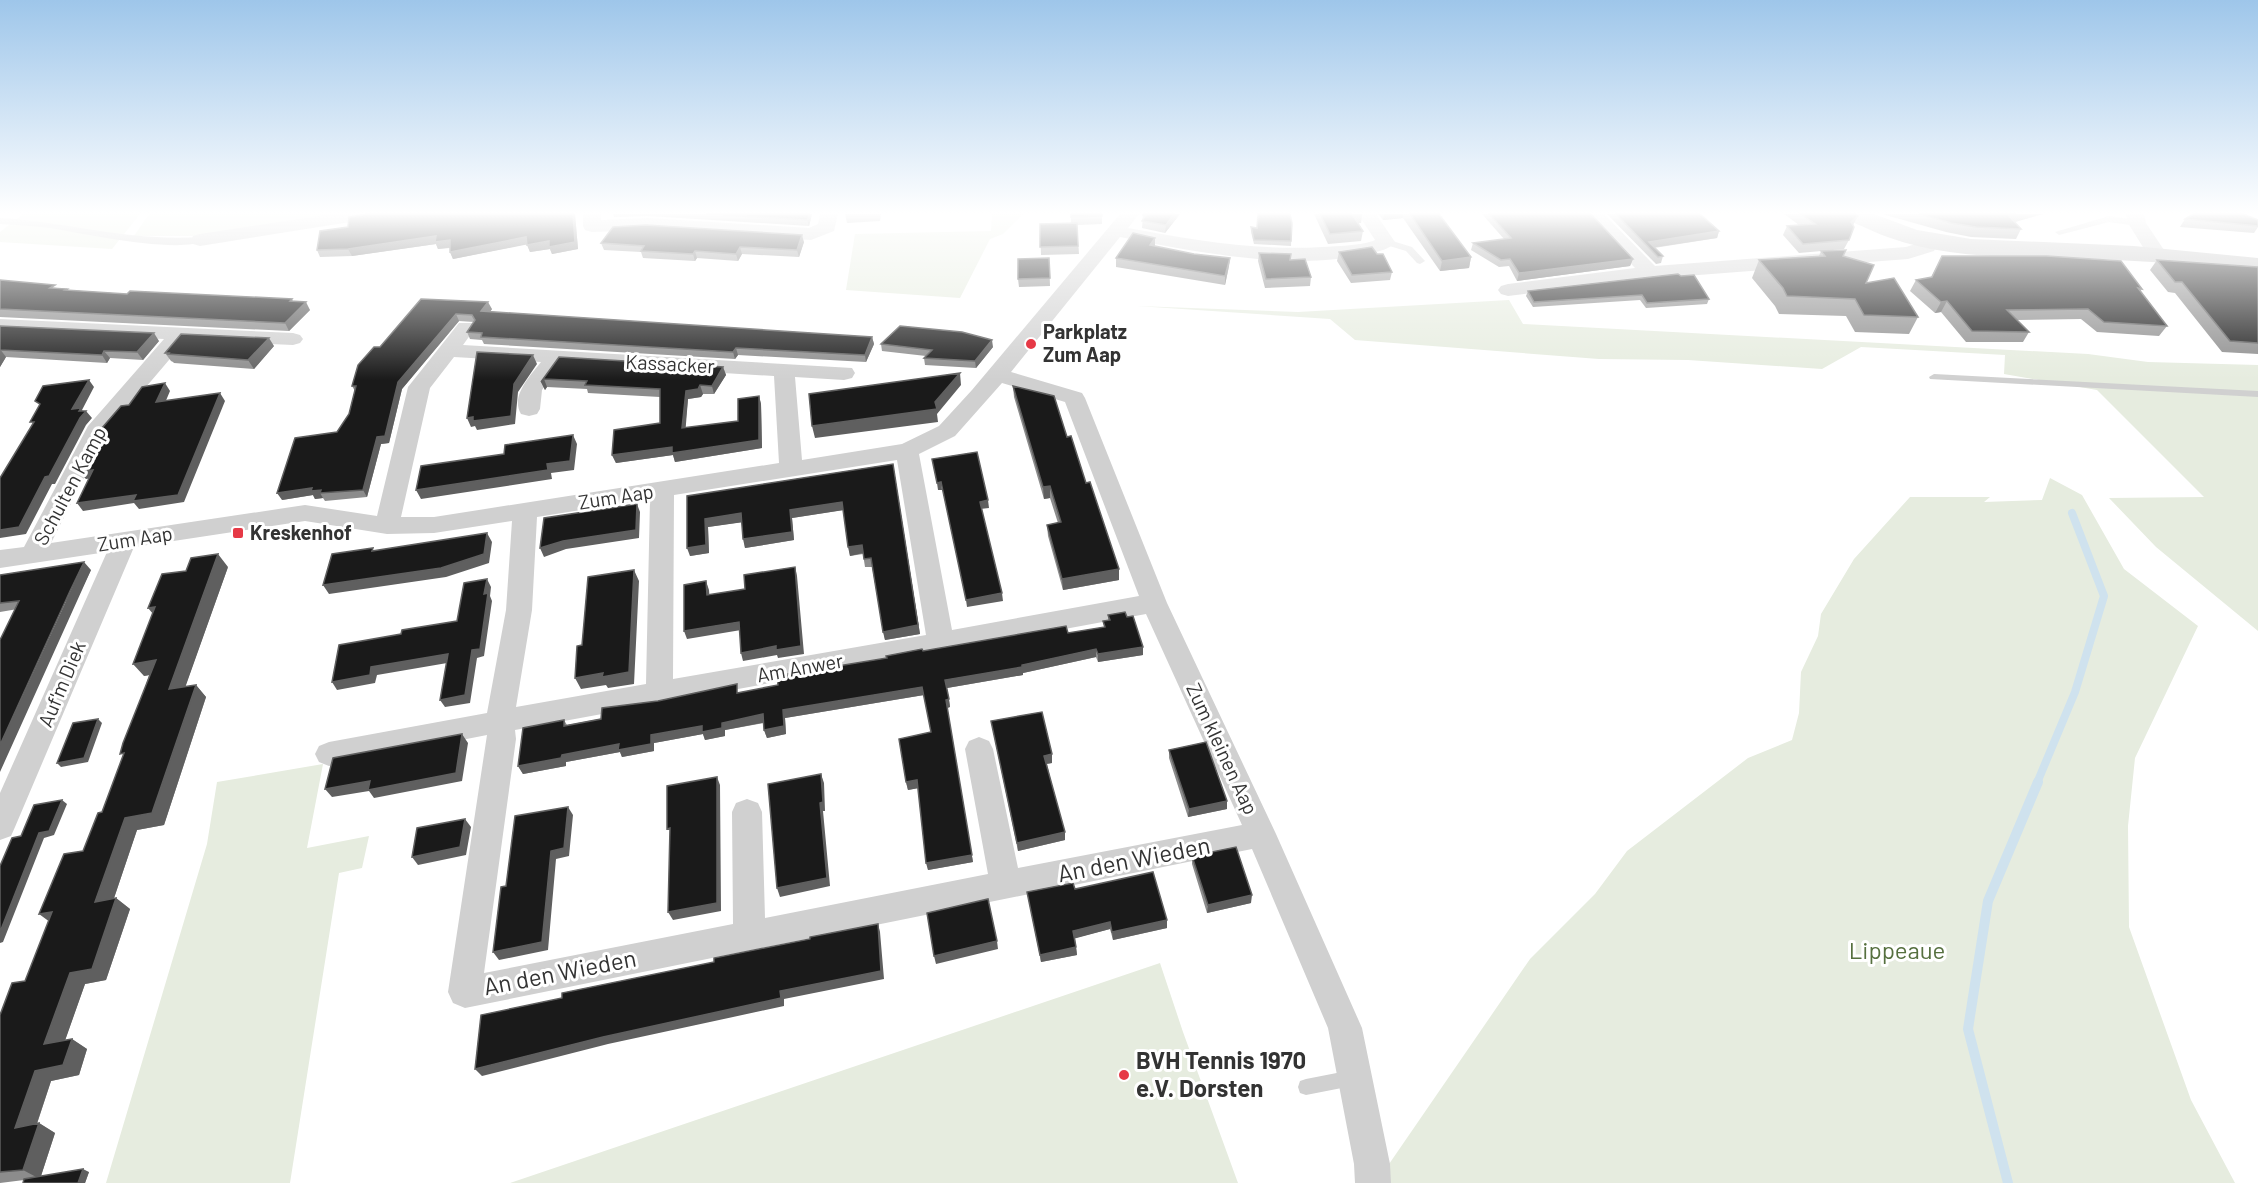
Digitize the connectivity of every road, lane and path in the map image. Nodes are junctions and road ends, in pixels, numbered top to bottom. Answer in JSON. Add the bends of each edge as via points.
{"nodes":[{"id":1,"x":1084,"y":269,"type":"edge"},
{"id":2,"x":1647,"y":269,"type":"edge"},
{"id":3,"x":1688,"y":269,"type":"edge"},
{"id":4,"x":1650,"y":272,"type":"junction"},
{"id":5,"x":1508,"y":290,"type":"dead end"},
{"id":6,"x":0,"y":325,"type":"edge"},
{"id":7,"x":466,"y":327,"type":"dead end"},
{"id":8,"x":179,"y":335,"type":"junction"},
{"id":9,"x":293,"y":339,"type":"dead end"},
{"id":10,"x":448,"y":350,"type":"junction"},
{"id":11,"x":555,"y":357,"type":"junction"},
{"id":12,"x":784,"y":370,"type":"junction"},
{"id":13,"x":844,"y":373,"type":"dead end"},
{"id":14,"x":996,"y":374,"type":"junction"},
{"id":15,"x":1934,"y":377,"type":"dead end"},
{"id":16,"x":2258,"y":394,"type":"edge"},
{"id":17,"x":529,"y":409,"type":"dead end"},
{"id":18,"x":907,"y":451,"type":"junction"},
{"id":19,"x":791,"y":470,"type":"junction"},
{"id":20,"x":662,"y":490,"type":"junction"},
{"id":21,"x":525,"y":512,"type":"junction"},
{"id":22,"x":387,"y":526,"type":"junction"},
{"id":23,"x":123,"y":541,"type":"junction"},
{"id":24,"x":32,"y":555,"type":"junction"},
{"id":25,"x":0,"y":559,"type":"edge"},
{"id":26,"x":1154,"y":603,"type":"junction"},
{"id":27,"x":941,"y":643,"type":"junction"},
{"id":28,"x":659,"y":693,"type":"junction"},
{"id":29,"x":500,"y":720,"type":"junction"},
{"id":30,"x":979,"y":749,"type":"dead end"},
{"id":31,"x":329,"y":754,"type":"dead end"},
{"id":32,"x":747,"y":812,"type":"dead end"},
{"id":33,"x":0,"y":827,"type":"edge"},
{"id":34,"x":1261,"y":834,"type":"junction"},
{"id":35,"x":1006,"y":885,"type":"junction"},
{"id":36,"x":749,"y":934,"type":"junction"},
{"id":37,"x":1355,"y":1077,"type":"junction"},
{"id":38,"x":1306,"y":1088,"type":"dead end"},
{"id":39,"x":1373,"y":1183,"type":"edge"}],
"edges":[{"from":1,"to":14,"type":"street","name":"Zum Aap"},
{"from":2,"to":4,"type":"street"},
{"from":3,"to":4,"type":"street"},
{"from":4,"to":5,"type":"street"},
{"from":6,"to":8,"type":"street"},
{"from":7,"to":10,"type":"street"},
{"from":8,"to":9,"type":"street"},
{"from":8,"to":24,"type":"street","name":"Schulten Kamp","via":[[96,430]]},
{"from":10,"to":11,"type":"street","name":"Kassacker"},
{"from":10,"to":22,"type":"street","via":[[419,387]]},
{"from":11,"to":12,"type":"street","name":"Kassacker"},
{"from":11,"to":17,"type":"street","via":[[531,390]]},
{"from":12,"to":13,"type":"street","name":"Kassacker"},
{"from":12,"to":19,"type":"street"},
{"from":14,"to":18,"type":"street","name":"Zum Aap","via":[[947,430]]},
{"from":14,"to":26,"type":"street","name":"Zum kleinen Aap","via":[[1074,398]]},
{"from":15,"to":16,"type":"lane"},
{"from":18,"to":19,"type":"street","name":"Zum Aap"},
{"from":18,"to":27,"type":"street"},
{"from":19,"to":20,"type":"street","name":"Zum Aap"},
{"from":20,"to":21,"type":"street","name":"Zum Aap"},
{"from":20,"to":28,"type":"street"},
{"from":21,"to":22,"type":"street","name":"Zum Aap","via":[[434,525]]},
{"from":21,"to":29,"type":"street","via":[[519,610]]},
{"from":22,"to":23,"type":"street","name":"Zum Aap","via":[[305,513]]},
{"from":23,"to":24,"type":"street","name":"Zum Aap"},
{"from":23,"to":33,"type":"street","name":"Auf'm Diek"},
{"from":24,"to":25,"type":"street","name":"Zum Aap"},
{"from":26,"to":27,"type":"street","name":"Am Anwer"},
{"from":26,"to":34,"type":"street","name":"Zum kleinen Aap"},
{"from":27,"to":28,"type":"street","name":"Am Anwer"},
{"from":28,"to":29,"type":"street","name":"Am Anwer"},
{"from":29,"to":31,"type":"street","name":"Am Anwer"},
{"from":29,"to":36,"type":"street","name":"An den Wieden","via":[[502,739],[465,992]]},
{"from":30,"to":35,"type":"street"},
{"from":32,"to":36,"type":"street"},
{"from":34,"to":35,"type":"street","name":"An den Wieden"},
{"from":34,"to":37,"type":"street","name":"Zum kleinen Aap","via":[[1345,1028]]},
{"from":35,"to":36,"type":"street","name":"An den Wieden"},
{"from":37,"to":38,"type":"lane"},
{"from":37,"to":39,"type":"street","name":"Zum kleinen Aap"}]}
